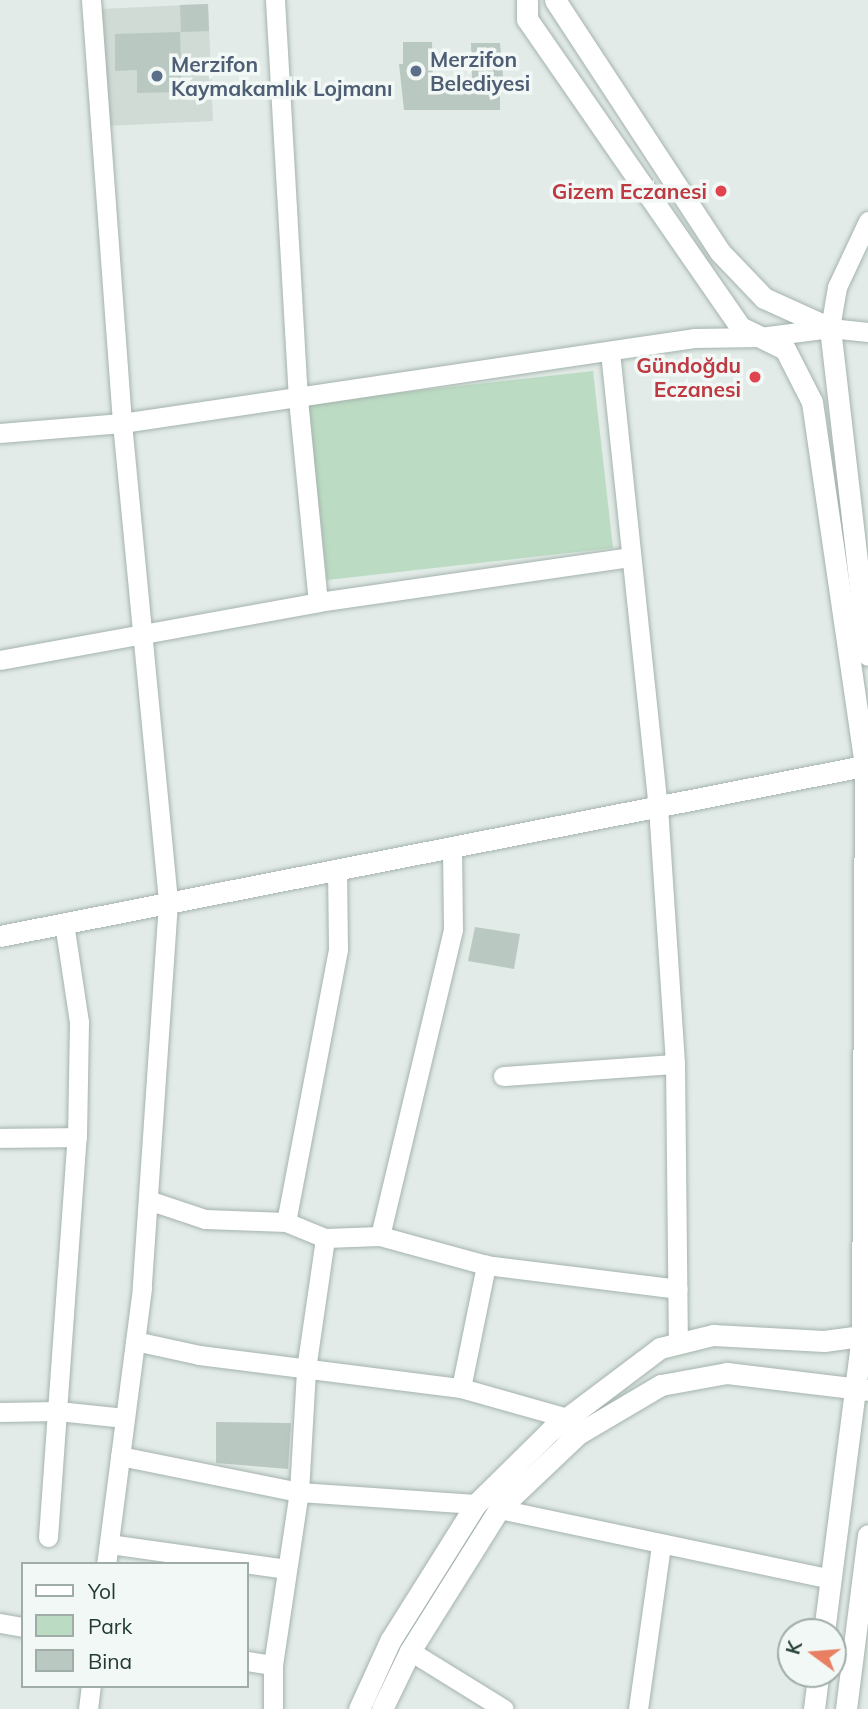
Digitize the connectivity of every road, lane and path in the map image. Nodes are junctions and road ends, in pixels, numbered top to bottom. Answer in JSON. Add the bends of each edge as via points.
{"nodes":[{"id":1,"x":91,"y":0,"type":"edge"},
{"id":2,"x":275,"y":0,"type":"edge"},
{"id":3,"x":527,"y":0,"type":"edge"},
{"id":4,"x":555,"y":0,"type":"edge"},
{"id":5,"x":868,"y":221,"type":"edge"},
{"id":6,"x":830,"y":328,"type":"junction"},
{"id":7,"x":868,"y":332,"type":"edge"},
{"id":8,"x":760,"y":337,"type":"junction"},
{"id":9,"x":610,"y":352,"type":"junction"},
{"id":10,"x":298,"y":399,"type":"junction"},
{"id":11,"x":122,"y":423,"type":"junction"},
{"id":12,"x":0,"y":433,"type":"edge"},
{"id":13,"x":629,"y":557,"type":"junction"},
{"id":14,"x":318,"y":602,"type":"junction"},
{"id":15,"x":145,"y":632,"type":"junction"},
{"id":16,"x":868,"y":655,"type":"edge"},
{"id":17,"x":0,"y":660,"type":"edge"},
{"id":18,"x":867,"y":766,"type":"edge"},
{"id":19,"x":657,"y":807,"type":"junction"},
{"id":20,"x":452,"y":846,"type":"junction"},
{"id":21,"x":337,"y":869,"type":"junction"},
{"id":22,"x":167,"y":902,"type":"junction"},
{"id":23,"x":64,"y":923,"type":"junction"},
{"id":24,"x":0,"y":936,"type":"edge"},
{"id":25,"x":675,"y":1064,"type":"junction"},
{"id":26,"x":503,"y":1076,"type":"dead end"},
{"id":27,"x":77,"y":1137,"type":"junction"},
{"id":28,"x":0,"y":1138,"type":"edge"},
{"id":29,"x":148,"y":1200,"type":"junction"},
{"id":30,"x":286,"y":1222,"type":"junction"},
{"id":31,"x":380,"y":1236,"type":"junction"},
{"id":32,"x":325,"y":1238,"type":"junction"},
{"id":33,"x":486,"y":1265,"type":"junction"},
{"id":34,"x":678,"y":1289,"type":"junction"},
{"id":35,"x":865,"y":1335,"type":"edge"},
{"id":36,"x":135,"y":1341,"type":"junction"},
{"id":37,"x":678,"y":1344,"type":"junction"},
{"id":38,"x":306,"y":1369,"type":"junction"},
{"id":39,"x":461,"y":1388,"type":"junction"},
{"id":40,"x":862,"y":1389,"type":"edge"},
{"id":41,"x":58,"y":1411,"type":"junction"},
{"id":42,"x":0,"y":1412,"type":"edge"},
{"id":43,"x":125,"y":1418,"type":"junction"},
{"id":44,"x":567,"y":1418,"type":"junction"},
{"id":45,"x":120,"y":1456,"type":"junction"},
{"id":46,"x":299,"y":1492,"type":"junction"},
{"id":47,"x":476,"y":1504,"type":"junction"},
{"id":48,"x":499,"y":1509,"type":"junction"},
{"id":49,"x":868,"y":1535,"type":"edge"},
{"id":50,"x":48,"y":1537,"type":"dead end"},
{"id":51,"x":661,"y":1546,"type":"junction"},
{"id":52,"x":108,"y":1554,"type":"edge"},
{"id":53,"x":203,"y":1562,"type":"edge"},
{"id":54,"x":248,"y":1566,"type":"edge"},
{"id":55,"x":286,"y":1569,"type":"junction"},
{"id":56,"x":830,"y":1579,"type":"junction"},
{"id":57,"x":826,"y":1618,"type":"edge"},
{"id":58,"x":0,"y":1623,"type":"edge"},
{"id":59,"x":21,"y":1627,"type":"edge"},
{"id":60,"x":410,"y":1651,"type":"junction"},
{"id":61,"x":248,"y":1661,"type":"edge"},
{"id":62,"x":273,"y":1665,"type":"junction"},
{"id":63,"x":91,"y":1688,"type":"edge"},
{"id":64,"x":816,"y":1688,"type":"edge"},
{"id":65,"x":88,"y":1709,"type":"edge"},
{"id":66,"x":273,"y":1709,"type":"edge"},
{"id":67,"x":359,"y":1709,"type":"edge"},
{"id":68,"x":382,"y":1709,"type":"edge"},
{"id":69,"x":504,"y":1709,"type":"edge"},
{"id":70,"x":638,"y":1709,"type":"edge"},
{"id":71,"x":814,"y":1709,"type":"edge"},
{"id":72,"x":846,"y":1709,"type":"edge"}],
"edges":[{"from":1,"to":11,"type":"street"},
{"from":2,"to":10,"type":"street"},
{"from":3,"to":8,"type":"street","via":[[527,19],[566,76],[740,327]]},
{"from":4,"to":6,"type":"street","via":[[720,252],[764,298]]},
{"from":5,"to":6,"type":"street","via":[[837,287]]},
{"from":6,"to":7,"type":"street"},
{"from":6,"to":8,"type":"street"},
{"from":6,"to":16,"type":"street"},
{"from":8,"to":9,"type":"street","via":[[694,338]]},
{"from":8,"to":18,"type":"street","via":[[785,349],[811,402]]},
{"from":9,"to":10,"type":"street"},
{"from":9,"to":13,"type":"street"},
{"from":10,"to":11,"type":"street"},
{"from":10,"to":14,"type":"street"},
{"from":11,"to":12,"type":"street"},
{"from":11,"to":15,"type":"street"},
{"from":13,"to":14,"type":"street"},
{"from":13,"to":19,"type":"street"},
{"from":14,"to":15,"type":"street"},
{"from":15,"to":17,"type":"street"},
{"from":15,"to":22,"type":"street"},
{"from":18,"to":19,"type":"street"},
{"from":18,"to":35,"type":"street"},
{"from":19,"to":20,"type":"street"},
{"from":19,"to":25,"type":"street"},
{"from":20,"to":21,"type":"street"},
{"from":20,"to":31,"type":"street","via":[[453,929]]},
{"from":21,"to":22,"type":"street"},
{"from":21,"to":30,"type":"street","via":[[338,948]]},
{"from":22,"to":23,"type":"street"},
{"from":22,"to":29,"type":"street"},
{"from":23,"to":24,"type":"street"},
{"from":23,"to":27,"type":"street","via":[[79,1022]]},
{"from":25,"to":26,"type":"street"},
{"from":25,"to":34,"type":"street"},
{"from":27,"to":28,"type":"street"},
{"from":27,"to":41,"type":"street"},
{"from":29,"to":30,"type":"street","via":[[205,1219]]},
{"from":29,"to":36,"type":"street"},
{"from":30,"to":32,"type":"street"},
{"from":31,"to":32,"type":"street"},
{"from":31,"to":33,"type":"street"},
{"from":32,"to":38,"type":"street"},
{"from":33,"to":34,"type":"street"},
{"from":33,"to":39,"type":"street"},
{"from":34,"to":37,"type":"street"},
{"from":35,"to":37,"type":"street","via":[[824,1341],[713,1335]]},
{"from":35,"to":40,"type":"street"},
{"from":36,"to":38,"type":"street"},
{"from":36,"to":43,"type":"street"},
{"from":37,"to":44,"type":"street","via":[[660,1348]]},
{"from":38,"to":39,"type":"street"},
{"from":38,"to":46,"type":"street"},
{"from":39,"to":44,"type":"street"},
{"from":40,"to":48,"type":"street","via":[[727,1373],[661,1385],[578,1434]]},
{"from":40,"to":56,"type":"street"},
{"from":41,"to":42,"type":"street"},
{"from":41,"to":43,"type":"street"},
{"from":41,"to":50,"type":"street"},
{"from":43,"to":45,"type":"street"},
{"from":44,"to":47,"type":"street"},
{"from":45,"to":46,"type":"street"},
{"from":45,"to":52,"type":"street"},
{"from":46,"to":47,"type":"street"},
{"from":46,"to":55,"type":"street"},
{"from":47,"to":67,"type":"street","via":[[390,1641]]},
{"from":48,"to":51,"type":"street"},
{"from":48,"to":60,"type":"street"},
{"from":49,"to":72,"type":"street"},
{"from":51,"to":56,"type":"street"},
{"from":51,"to":70,"type":"street"},
{"from":52,"to":53,"type":"street"},
{"from":54,"to":55,"type":"street"},
{"from":55,"to":62,"type":"street"},
{"from":56,"to":57,"type":"street"},
{"from":58,"to":59,"type":"street"},
{"from":60,"to":68,"type":"street"},
{"from":60,"to":69,"type":"street"},
{"from":61,"to":62,"type":"street"},
{"from":62,"to":66,"type":"street"},
{"from":63,"to":65,"type":"street"},
{"from":64,"to":71,"type":"street"}]}
